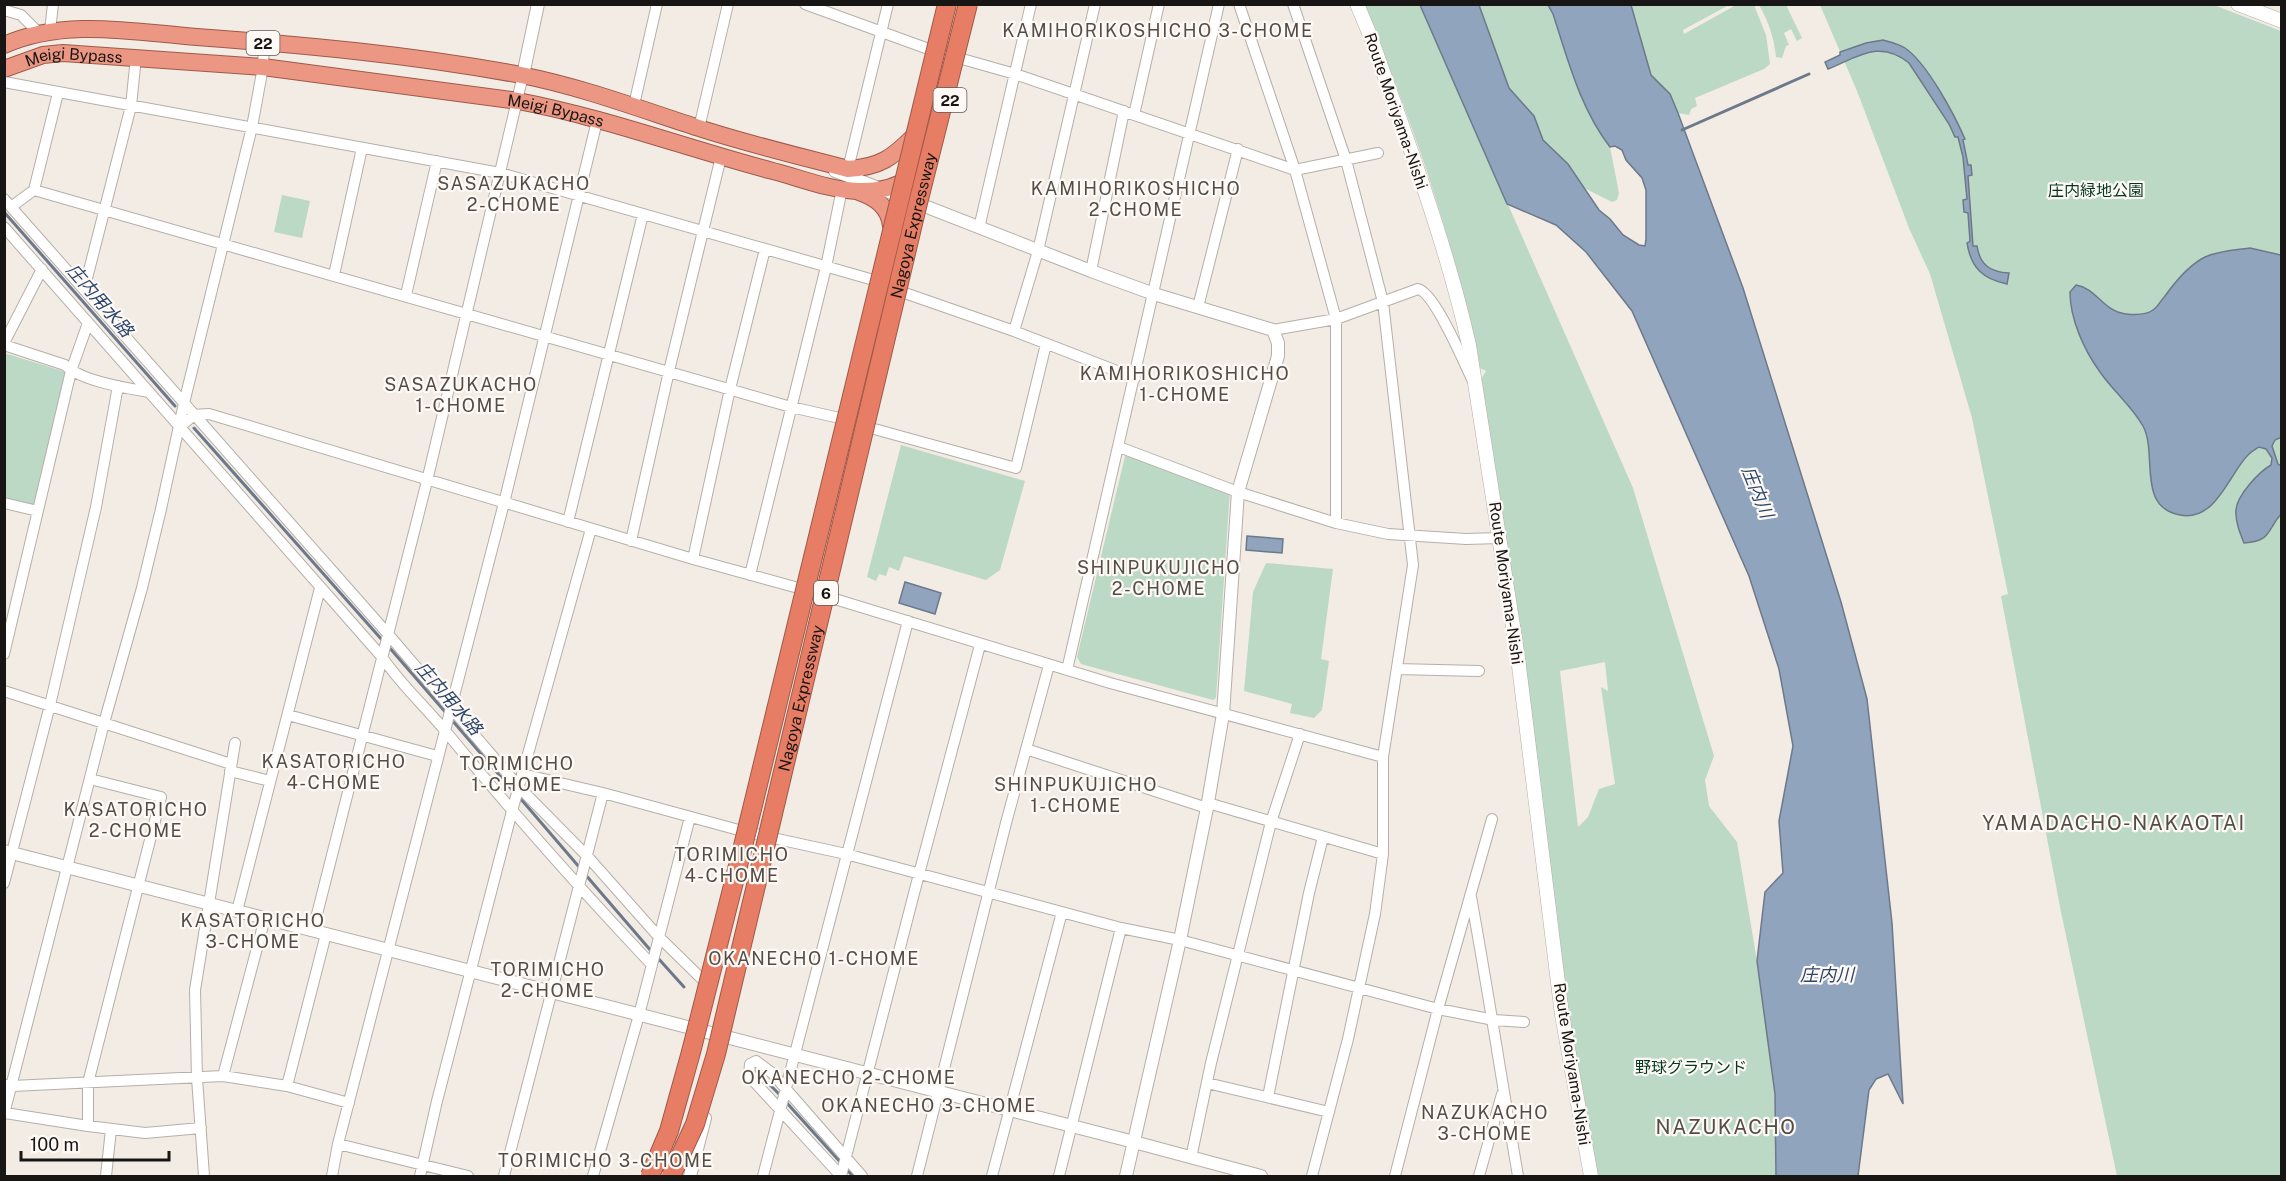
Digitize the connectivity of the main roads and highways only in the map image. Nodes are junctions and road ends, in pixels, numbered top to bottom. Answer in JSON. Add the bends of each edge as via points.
{"nodes":[{"id":1,"x":946,"y":4,"type":"edge"},
{"id":2,"x":968,"y":4,"type":"edge"},
{"id":3,"x":973,"y":4,"type":"edge"},
{"id":4,"x":1357,"y":4,"type":"edge"},
{"id":5,"x":2238,"y":4,"type":"edge"},
{"id":6,"x":2282,"y":21,"type":"edge"},
{"id":7,"x":4,"y":45,"type":"edge"},
{"id":8,"x":4,"y":69,"type":"edge"},
{"id":9,"x":939,"y":133,"type":"junction"},
{"id":10,"x":914,"y":136,"type":"junction"},
{"id":11,"x":900,"y":198,"type":"junction"},
{"id":12,"x":891,"y":226,"type":"road end"},
{"id":13,"x":805,"y":583,"type":"junction"},
{"id":14,"x":806,"y":642,"type":"dead end"},
{"id":15,"x":650,"y":1176,"type":"edge"},
{"id":16,"x":672,"y":1176,"type":"edge"},
{"id":17,"x":1591,"y":1176,"type":"edge"}],
"edges":[{"from":1,"to":10,"type":"highway","number":"22"},
{"from":1,"to":13,"type":"highway","name":"Nagoya Expressway","number":"6","bridge":true},
{"from":2,"to":9,"type":"highway","name":"Nagoya Expressway","number":"6","bridge":true},
{"from":3,"to":9,"type":"highway","number":"22"},
{"from":4,"to":17,"type":"main road","name":"Route Moriyama-Nishi","via":[[1458,298],[1476,388],[1518,658],[1562,1015]]},
{"from":5,"to":6,"type":"main road"},
{"from":7,"to":10,"type":"highway","name":"Meigi Bypass","number":"22","via":[[44,32],[92,29],[415,58],[523,75],[848,169],[887,160]]},
{"from":8,"to":11,"type":"highway","name":"Meigi Bypass","number":"22","via":[[63,53],[136,57],[264,67],[518,101],[871,197]]},
{"from":9,"to":11,"type":"highway","number":"22","via":[[930,158]]},
{"from":9,"to":14,"type":"highway","bridge":true,"via":[[917,180],[870,360]]},
{"from":9,"to":16,"type":"highway","name":"Nagoya Expressway","number":"6","bridge":true,"via":[[716,1054],[695,1124]]},
{"from":10,"to":11,"type":"highway"},
{"from":11,"to":12,"type":"highway","via":[[887,210]]},
{"from":13,"to":15,"type":"highway","name":"Nagoya Expressway","number":"6","bridge":true,"via":[[677,1105]]},
{"from":13,"to":16,"type":"highway","bridge":true,"via":[[756,842]]}]}
